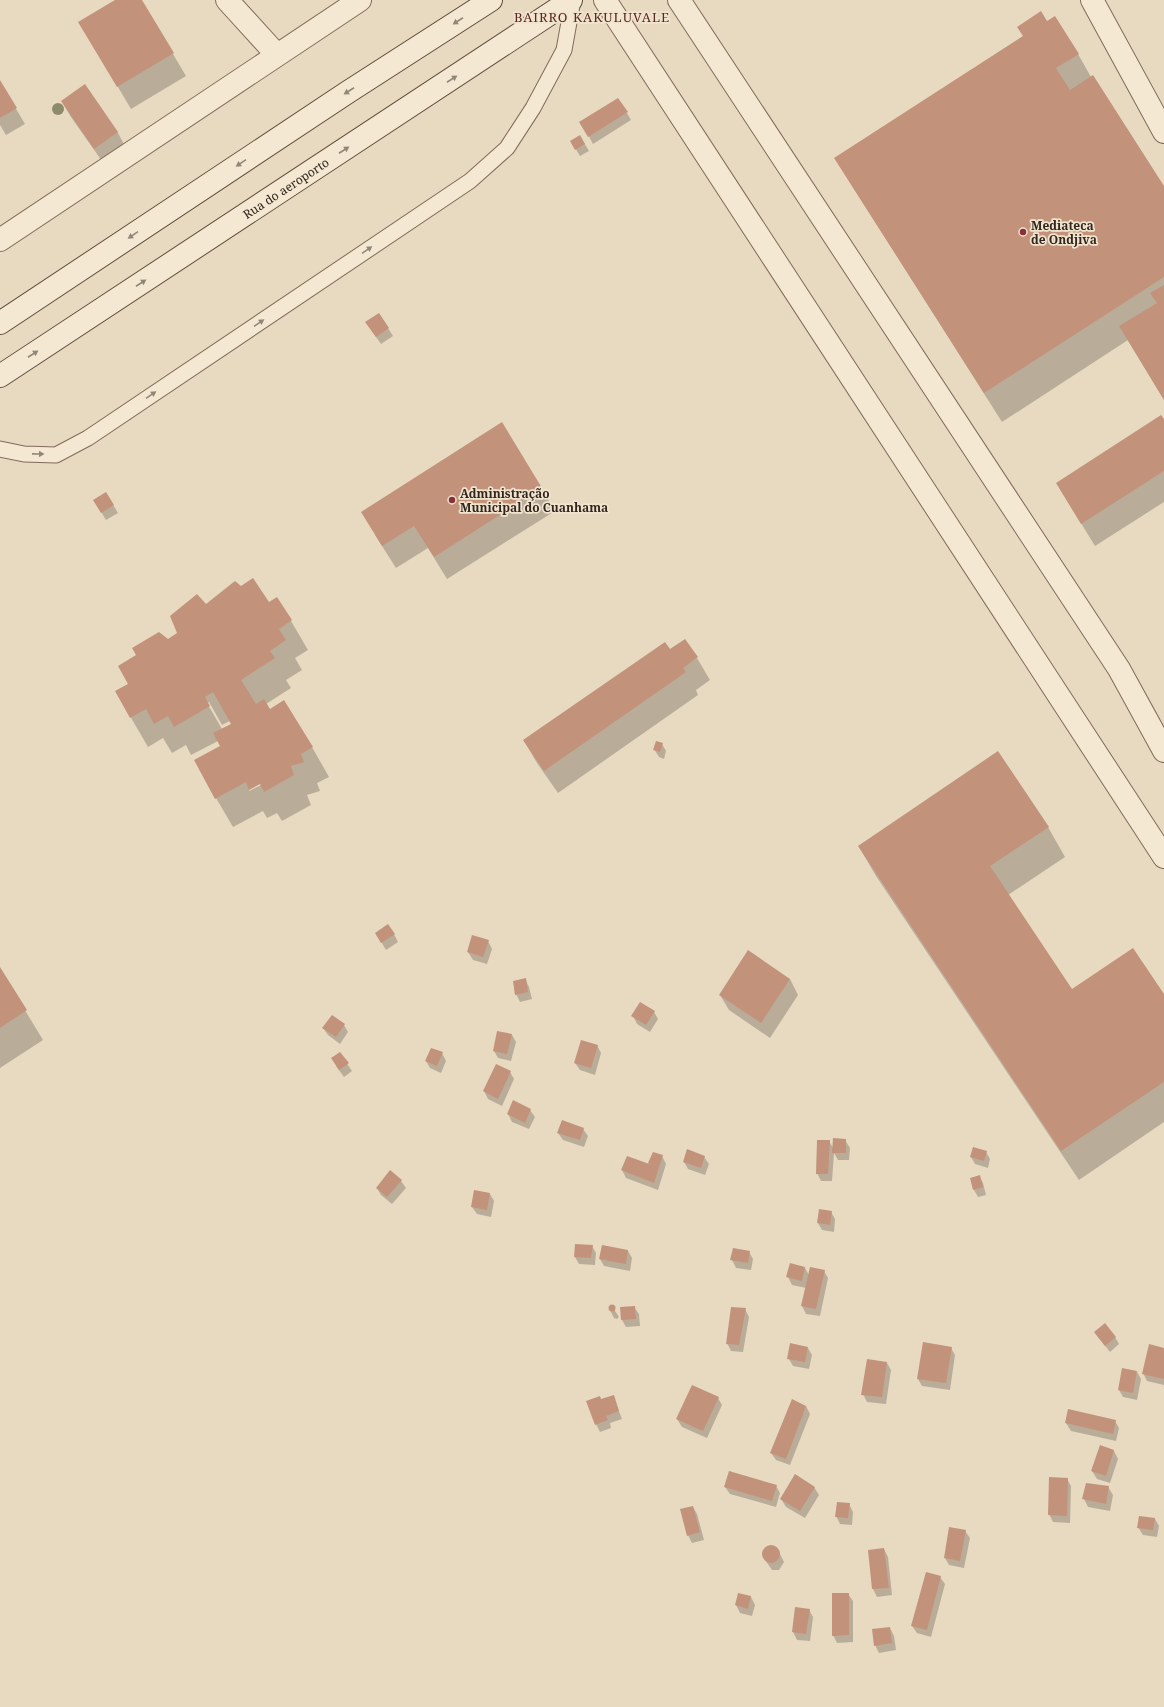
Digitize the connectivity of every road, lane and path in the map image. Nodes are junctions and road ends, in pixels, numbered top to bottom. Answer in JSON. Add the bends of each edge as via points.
{"nodes":[{"id":1,"x":227,"y":0,"type":"edge"},
{"id":2,"x":360,"y":0,"type":"edge"},
{"id":3,"x":491,"y":0,"type":"edge"},
{"id":4,"x":572,"y":0,"type":"edge"},
{"id":5,"x":605,"y":0,"type":"edge"},
{"id":6,"x":679,"y":0,"type":"edge"},
{"id":7,"x":1092,"y":0,"type":"edge"},
{"id":8,"x":277,"y":55,"type":"junction"},
{"id":9,"x":1164,"y":132,"type":"edge"},
{"id":10,"x":0,"y":240,"type":"edge"},
{"id":11,"x":0,"y":323,"type":"edge"},
{"id":12,"x":0,"y":376,"type":"edge"},
{"id":13,"x":0,"y":449,"type":"edge"},
{"id":14,"x":1164,"y":751,"type":"edge"},
{"id":15,"x":1164,"y":857,"type":"edge"}],
"edges":[{"from":1,"to":8,"type":"street"},
{"from":2,"to":8,"type":"street"},
{"from":3,"to":11,"type":"street","one_way":true},
{"from":12,"to":4,"type":"street","name":"Rua do aeroporto","one_way":true},
{"from":13,"to":4,"type":"lane","one_way":true,"via":[[24,454],[56,455],[88,438],[470,181],[507,148],[533,108],[564,50]]},
{"from":5,"to":15,"type":"street"},
{"from":6,"to":14,"type":"street","via":[[1119,669]]},
{"from":7,"to":9,"type":"street"},
{"from":8,"to":10,"type":"street"}]}
